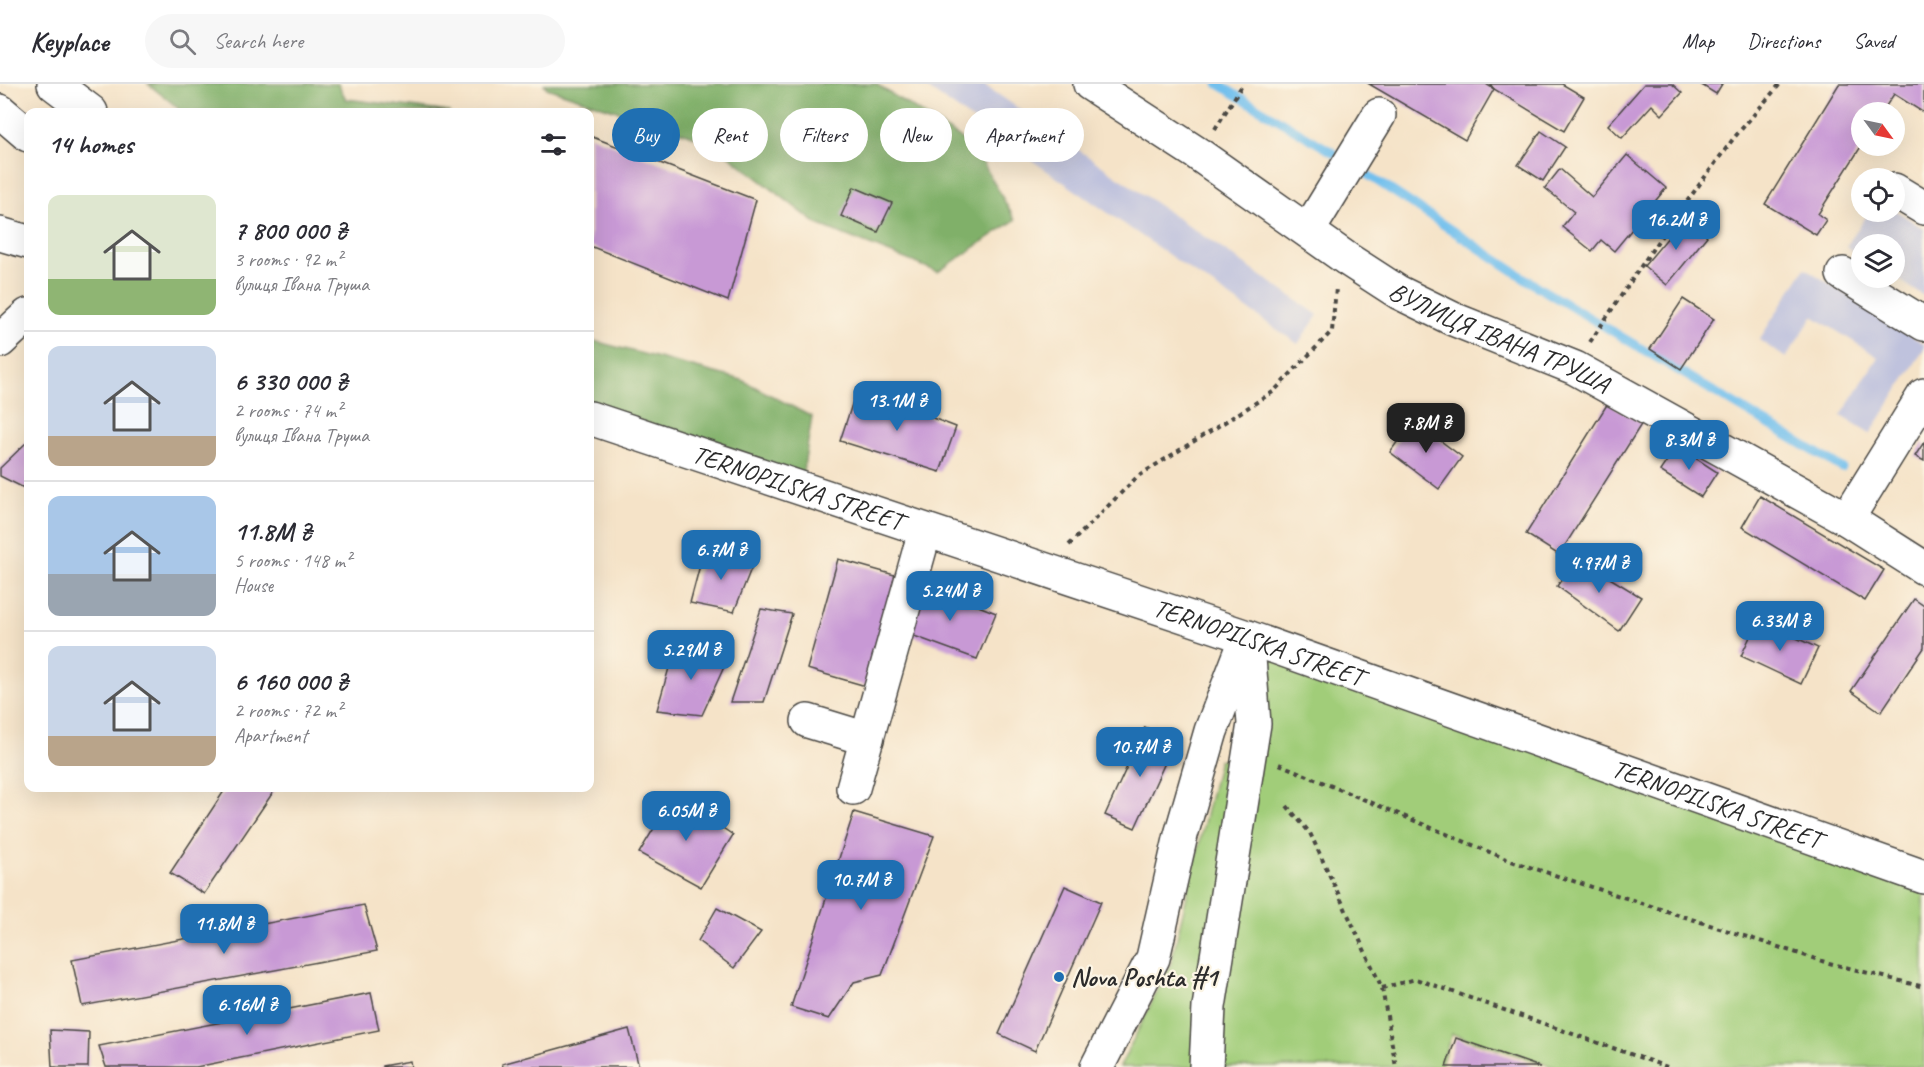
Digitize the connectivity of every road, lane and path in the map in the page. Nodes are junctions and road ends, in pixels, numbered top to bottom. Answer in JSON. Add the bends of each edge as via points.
{"nodes":[{"id":1,"x":54,"y":84,"type":"edge"},
{"id":2,"x":1780,"y":84,"type":"edge"},
{"id":3,"x":1243,"y":85,"type":"edge"},
{"id":4,"x":1106,"y":88,"type":"edge"},
{"id":5,"x":86,"y":108,"type":"edge"},
{"id":6,"x":1227,"y":110,"type":"dead end"},
{"id":7,"x":0,"y":111,"type":"edge"},
{"id":8,"x":1379,"y":115,"type":"dead end"},
{"id":9,"x":24,"y":132,"type":"edge"},
{"id":10,"x":1905,"y":197,"type":"edge"},
{"id":11,"x":1924,"y":208,"type":"edge"},
{"id":12,"x":1308,"y":231,"type":"junction"},
{"id":13,"x":0,"y":234,"type":"edge"},
{"id":14,"x":24,"y":241,"type":"edge"},
{"id":15,"x":1843,"y":274,"type":"dead end"},
{"id":16,"x":1337,"y":279,"type":"dead end"},
{"id":17,"x":24,"y":319,"type":"edge"},
{"id":18,"x":1924,"y":324,"type":"edge"},
{"id":19,"x":1597,"y":329,"type":"dead end"},
{"id":20,"x":0,"y":341,"type":"edge"},
{"id":21,"x":1924,"y":395,"type":"edge"},
{"id":22,"x":594,"y":419,"type":"edge"},
{"id":23,"x":1846,"y":519,"type":"junction"},
{"id":24,"x":925,"y":531,"type":"junction"},
{"id":25,"x":1066,"y":548,"type":"dead end"},
{"id":26,"x":1924,"y":568,"type":"edge"},
{"id":27,"x":1248,"y":637,"type":"junction"},
{"id":28,"x":808,"y":721,"type":"dead end"},
{"id":29,"x":867,"y":739,"type":"junction"},
{"id":30,"x":1251,"y":753,"type":"junction"},
{"id":31,"x":853,"y":788,"type":"dead end"},
{"id":32,"x":1287,"y":806,"type":"dead end"},
{"id":33,"x":1924,"y":876,"type":"edge"},
{"id":34,"x":1924,"y":987,"type":"edge"},
{"id":35,"x":1382,"y":988,"type":"junction"},
{"id":36,"x":1097,"y":1067,"type":"edge"},
{"id":37,"x":1206,"y":1067,"type":"edge"},
{"id":38,"x":1396,"y":1067,"type":"edge"},
{"id":39,"x":1667,"y":1067,"type":"edge"}],
"edges":[{"from":1,"to":5,"type":"street"},
{"from":2,"to":19,"type":"path","via":[[1720,157]]},
{"from":3,"to":6,"type":"path"},
{"from":4,"to":12,"type":"street","name":"ВУЛИЦЯ ІВАНА ТРУША"},
{"from":7,"to":9,"type":"street"},
{"from":8,"to":12,"type":"street"},
{"from":10,"to":11,"type":"street"},
{"from":12,"to":23,"type":"street","name":"ВУЛИЦЯ ІВАНА ТРУША","via":[[1398,292],[1453,319],[1575,368]]},
{"from":13,"to":14,"type":"street"},
{"from":15,"to":18,"type":"street"},
{"from":16,"to":25,"type":"path","via":[[1332,331],[1273,392],[1138,476]]},
{"from":17,"to":20,"type":"street"},
{"from":21,"to":23,"type":"street"},
{"from":22,"to":24,"type":"street","name":"TERNOPILSKA STREET"},
{"from":23,"to":26,"type":"street","name":"ВУЛИЦЯ ІВАНА ТРУША"},
{"from":24,"to":27,"type":"street","name":"TERNOPILSKA STREET"},
{"from":24,"to":29,"type":"street"},
{"from":27,"to":30,"type":"street","via":[[1254,724]]},
{"from":27,"to":33,"type":"street","name":"TERNOPILSKA STREET"},
{"from":27,"to":36,"type":"street","via":[[1211,730],[1181,835],[1153,958]]},
{"from":28,"to":29,"type":"street"},
{"from":29,"to":31,"type":"street"},
{"from":30,"to":34,"type":"path","via":[[1511,861],[1825,962]]},
{"from":30,"to":37,"type":"street","via":[[1209,1007]]},
{"from":32,"to":35,"type":"path","via":[[1310,833]]},
{"from":35,"to":38,"type":"path"},
{"from":35,"to":39,"type":"path","via":[[1416,979]]}]}
